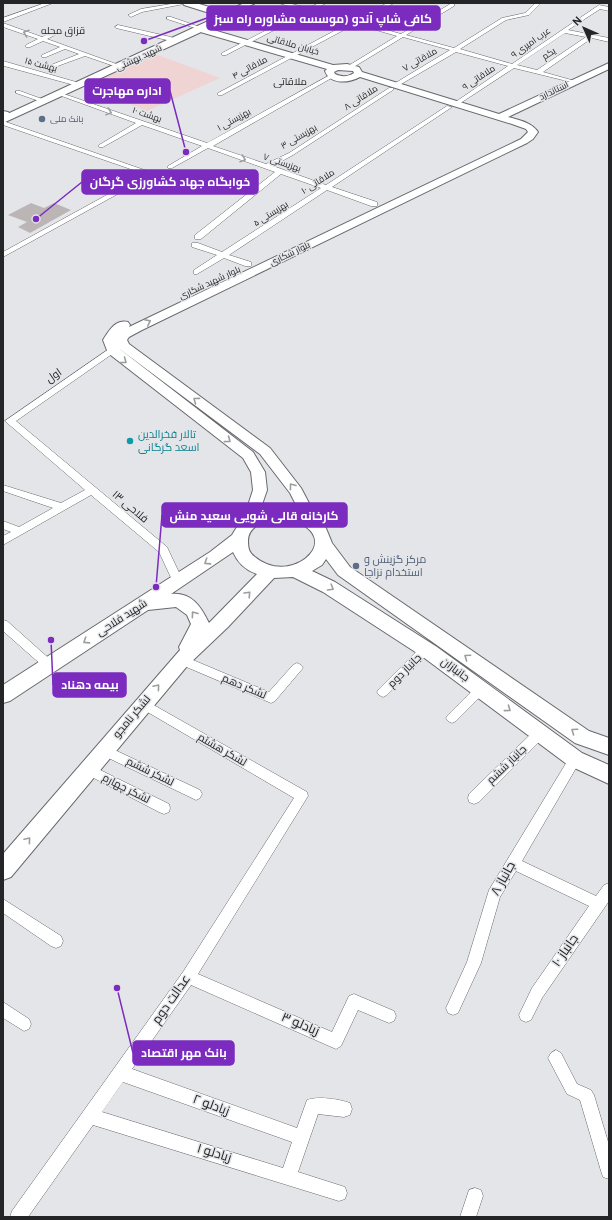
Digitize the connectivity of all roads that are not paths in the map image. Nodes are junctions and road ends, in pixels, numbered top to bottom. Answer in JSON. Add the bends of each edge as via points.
{"nodes":[{"id":1,"x":50,"y":3,"type":"edge"},
{"id":2,"x":186,"y":3,"type":"edge"},
{"id":3,"x":244,"y":3,"type":"edge"},
{"id":4,"x":251,"y":3,"type":"edge"},
{"id":5,"x":282,"y":3,"type":"edge"},
{"id":6,"x":323,"y":3,"type":"edge"},
{"id":7,"x":390,"y":3,"type":"edge"},
{"id":8,"x":538,"y":3,"type":"edge"},
{"id":9,"x":452,"y":5,"type":"dead end"},
{"id":10,"x":609,"y":9,"type":"edge"},
{"id":11,"x":309,"y":10,"type":"junction"},
{"id":12,"x":223,"y":14,"type":"junction"},
{"id":13,"x":131,"y":16,"type":"dead end"},
{"id":14,"x":169,"y":18,"type":"dead end"},
{"id":15,"x":3,"y":20,"type":"edge"},
{"id":16,"x":354,"y":23,"type":"junction"},
{"id":17,"x":3,"y":26,"type":"edge"},
{"id":18,"x":118,"y":27,"type":"dead end"},
{"id":19,"x":196,"y":29,"type":"junction"},
{"id":20,"x":564,"y":30,"type":"junction"},
{"id":21,"x":59,"y":31,"type":"dead end"},
{"id":22,"x":402,"y":36,"type":"junction"},
{"id":23,"x":591,"y":36,"type":"junction"},
{"id":24,"x":42,"y":39,"type":"junction"},
{"id":25,"x":171,"y":40,"type":"junction"},
{"id":26,"x":609,"y":40,"type":"edge"},
{"id":27,"x":244,"y":43,"type":"junction"},
{"id":28,"x":28,"y":46,"type":"dead end"},
{"id":29,"x":65,"y":47,"type":"junction"},
{"id":30,"x":455,"y":50,"type":"junction"},
{"id":31,"x":84,"y":54,"type":"junction"},
{"id":32,"x":224,"y":54,"type":"dead end"},
{"id":33,"x":44,"y":56,"type":"dead end"},
{"id":34,"x":290,"y":57,"type":"junction"},
{"id":35,"x":3,"y":63,"type":"edge"},
{"id":36,"x":116,"y":65,"type":"junction"},
{"id":37,"x":11,"y":66,"type":"junction"},
{"id":38,"x":53,"y":66,"type":"dead end"},
{"id":39,"x":512,"y":66,"type":"junction"},
{"id":40,"x":609,"y":66,"type":"edge"},
{"id":41,"x":350,"y":67,"type":"junction"},
{"id":42,"x":3,"y":69,"type":"edge"},
{"id":43,"x":332,"y":72,"type":"junction"},
{"id":44,"x":537,"y":73,"type":"junction"},
{"id":45,"x":609,"y":74,"type":"edge"},
{"id":46,"x":355,"y":76,"type":"junction"},
{"id":47,"x":573,"y":82,"type":"junction"},
{"id":48,"x":74,"y":83,"type":"junction"},
{"id":49,"x":392,"y":88,"type":"junction"},
{"id":50,"x":18,"y":92,"type":"dead end"},
{"id":51,"x":59,"y":94,"type":"junction"},
{"id":52,"x":220,"y":94,"type":"dead end"},
{"id":53,"x":39,"y":99,"type":"junction"},
{"id":54,"x":453,"y":106,"type":"junction"},
{"id":55,"x":5,"y":117,"type":"edge"},
{"id":56,"x":508,"y":117,"type":"junction"},
{"id":57,"x":340,"y":122,"type":"joint"},
{"id":58,"x":141,"y":123,"type":"junction"},
{"id":59,"x":101,"y":146,"type":"dead end"},
{"id":60,"x":206,"y":146,"type":"junction"},
{"id":61,"x":266,"y":166,"type":"junction"},
{"id":62,"x":170,"y":167,"type":"dead end"},
{"id":63,"x":280,"y":171,"type":"junction"},
{"id":64,"x":331,"y":189,"type":"junction"},
{"id":65,"x":374,"y":204,"type":"junction"},
{"id":66,"x":295,"y":216,"type":"dead end"},
{"id":67,"x":198,"y":237,"type":"dead end"},
{"id":68,"x":195,"y":245,"type":"dead end"},
{"id":69,"x":3,"y":255,"type":"edge"},
{"id":70,"x":266,"y":261,"type":"junction"},
{"id":71,"x":248,"y":264,"type":"junction"},
{"id":72,"x":197,"y":272,"type":"joint"},
{"id":73,"x":112,"y":350,"type":"junction"},
{"id":74,"x":10,"y":421,"type":"joint"},
{"id":75,"x":3,"y":488,"type":"edge"},
{"id":76,"x":92,"y":490,"type":"junction"},
{"id":77,"x":62,"y":507,"type":"junction"},
{"id":78,"x":311,"y":520,"type":"junction"},
{"id":79,"x":250,"y":521,"type":"junction"},
{"id":80,"x":3,"y":525,"type":"edge"},
{"id":81,"x":19,"y":531,"type":"junction"},
{"id":82,"x":238,"y":539,"type":"junction"},
{"id":83,"x":3,"y":541,"type":"edge"},
{"id":84,"x":324,"y":545,"type":"junction"},
{"id":85,"x":296,"y":571,"type":"junction"},
{"id":86,"x":269,"y":572,"type":"junction"},
{"id":87,"x":178,"y":581,"type":"junction"},
{"id":88,"x":388,"y":601,"type":"junction"},
{"id":89,"x":145,"y":603,"type":"junction"},
{"id":90,"x":372,"y":614,"type":"junction"},
{"id":91,"x":3,"y":624,"type":"edge"},
{"id":92,"x":426,"y":649,"type":"junction"},
{"id":93,"x":181,"y":660,"type":"junction"},
{"id":94,"x":49,"y":665,"type":"junction"},
{"id":95,"x":297,"y":668,"type":"dead end"},
{"id":96,"x":481,"y":689,"type":"junction"},
{"id":97,"x":384,"y":692,"type":"dead end"},
{"id":98,"x":3,"y":694,"type":"edge"},
{"id":99,"x":143,"y":704,"type":"junction"},
{"id":100,"x":452,"y":718,"type":"dead end"},
{"id":101,"x":540,"y":733,"type":"junction"},
{"id":102,"x":609,"y":747,"type":"edge"},
{"id":103,"x":104,"y":750,"type":"junction"},
{"id":104,"x":575,"y":759,"type":"junction"},
{"id":105,"x":88,"y":769,"type":"junction"},
{"id":106,"x":609,"y":775,"type":"edge"},
{"id":107,"x":196,"y":794,"type":"dead end"},
{"id":108,"x":302,"y":796,"type":"joint"},
{"id":109,"x":474,"y":798,"type":"dead end"},
{"id":110,"x":164,"y":808,"type":"dead end"},
{"id":111,"x":512,"y":863,"type":"junction"},
{"id":112,"x":3,"y":870,"type":"edge"},
{"id":113,"x":609,"y":889,"type":"edge"},
{"id":114,"x":598,"y":904,"type":"junction"},
{"id":115,"x":3,"y":905,"type":"edge"},
{"id":116,"x":56,"y":941,"type":"dead end"},
{"id":117,"x":188,"y":977,"type":"junction"},
{"id":118,"x":454,"y":1008,"type":"dead end"},
{"id":119,"x":3,"y":1009,"type":"edge"},
{"id":120,"x":526,"y":1015,"type":"dead end"},
{"id":121,"x":389,"y":1016,"type":"dead end"},
{"id":122,"x":24,"y":1024,"type":"dead end"},
{"id":123,"x":556,"y":1058,"type":"dead end"},
{"id":124,"x":120,"y":1073,"type":"junction"},
{"id":125,"x":344,"y":1109,"type":"dead end"},
{"id":126,"x":90,"y":1116,"type":"junction"},
{"id":127,"x":302,"y":1138,"type":"junction"},
{"id":128,"x":609,"y":1171,"type":"edge"},
{"id":129,"x":288,"y":1177,"type":"junction"},
{"id":130,"x":339,"y":1193,"type":"dead end"},
{"id":131,"x":474,"y":1196,"type":"dead end"},
{"id":132,"x":18,"y":1217,"type":"edge"},
{"id":133,"x":468,"y":1217,"type":"edge"}],
"edges":[{"from":1,"to":15,"type":"street"},
{"from":2,"to":12,"type":"main road"},
{"from":2,"to":13,"type":"street","via":[[141,11]]},
{"from":3,"to":12,"type":"main road","name":"شهید بهشتی"},
{"from":4,"to":19,"type":"main road","name":"شهید بهشتی"},
{"from":5,"to":11,"type":"street"},
{"from":6,"to":11,"type":"street"},
{"from":7,"to":16,"type":"street","name":"ملاقاتی ۴"},
{"from":8,"to":30,"type":"street","name":"۷ ملاقاتی","via":[[527,14],[504,19]]},
{"from":9,"to":22,"type":"street"},
{"from":10,"to":20,"type":"street","name":"۹ عرب امیری","via":[[599,7]]},
{"from":11,"to":16,"type":"street"},
{"from":11,"to":27,"type":"street"},
{"from":12,"to":19,"type":"main road","name":"شهید بهشتی"},
{"from":14,"to":19,"type":"street"},
{"from":16,"to":22,"type":"street"},
{"from":16,"to":34,"type":"street","name":"ملاقاتی ۴"},
{"from":24,"to":17,"type":"street","one_way":true},
{"from":18,"to":25,"type":"street"},
{"from":19,"to":25,"type":"main road","name":"شهید بهشتی"},
{"from":19,"to":27,"type":"main road","name":"خیابان ملاقاتی"},
{"from":19,"to":51,"type":"main road","name":"شهید بهشتی"},
{"from":20,"to":23,"type":"street"},
{"from":20,"to":39,"type":"street","name":"۹ عرب امیری"},
{"from":21,"to":24,"type":"street"},
{"from":22,"to":30,"type":"street"},
{"from":22,"to":41,"type":"street"},
{"from":23,"to":26,"type":"street"},
{"from":23,"to":44,"type":"street","name":"یکم"},
{"from":24,"to":28,"type":"street"},
{"from":24,"to":29,"type":"street"},
{"from":25,"to":36,"type":"main road","name":"شهید بهشتی"},
{"from":27,"to":32,"type":"street"},
{"from":27,"to":34,"type":"main road","name":"خیابان ملاقاتی"},
{"from":29,"to":31,"type":"street"},
{"from":29,"to":33,"type":"street"},
{"from":30,"to":39,"type":"street"},
{"from":30,"to":49,"type":"street","name":"۷ ملاقاتی"},
{"from":31,"to":36,"type":"street"},
{"from":31,"to":38,"type":"street"},
{"from":34,"to":43,"type":"main road","name":"خیابان ملاقاتی"},
{"from":34,"to":52,"type":"street","name":"ملاقاتی ۴"},
{"from":35,"to":37,"type":"street","name":"بهشت ۱۵"},
{"from":36,"to":48,"type":"main road","name":"شهید بهشتی"},
{"from":37,"to":42,"type":"street"},
{"from":37,"to":48,"type":"street","name":"بهشت ۱۵"},
{"from":39,"to":44,"type":"street"},
{"from":39,"to":54,"type":"street","name":"ملاقاتی ۹"},
{"from":40,"to":47,"type":"main road","name":"استاندارد"},
{"from":41,"to":43,"type":"main road"},
{"from":41,"to":46,"type":"main road","via":[[356,69]]},
{"from":43,"to":46,"type":"main road","via":[[342,79]]},
{"from":43,"to":60,"type":"street","name":"بهزیستی ۱","via":[[270,111]]},
{"from":44,"to":47,"type":"street"},
{"from":45,"to":56,"type":"main road","name":"استاندارد"},
{"from":46,"to":49,"type":"main road","name":"بلوار شکاری"},
{"from":47,"to":56,"type":"main road","name":"استاندارد"},
{"from":48,"to":53,"type":"main road","name":"شهید بهشتی"},
{"from":49,"to":54,"type":"main road","name":"بلوار شکاری"},
{"from":49,"to":57,"type":"street","name":"ملاقاتی ۸"},
{"from":50,"to":53,"type":"street"},
{"from":51,"to":55,"type":"main road","name":"شهید بهشتی"},
{"from":51,"to":58,"type":"street","name":"بهشت ۱۰","one_way":true},
{"from":53,"to":55,"type":"main road","name":"شهید بهشتی"},
{"from":54,"to":56,"type":"main road","name":"بلوار شکاری"},
{"from":54,"to":72,"type":"street","name":"۱۰ ملاقاتی"},
{"from":55,"to":69,"type":"street","via":[[151,174]]},
{"from":56,"to":65,"type":"main road","name":"بلوار شهید شکاری","via":[[519,134]]},
{"from":56,"to":70,"type":"main road","name":"بلوار شکاری","via":[[529,127],[533,132],[530,137]]},
{"from":57,"to":61,"type":"street","name":"۳ بهزیستی","via":[[291,154]]},
{"from":58,"to":59,"type":"street"},
{"from":58,"to":60,"type":"street","name":"بهشت ۱۰"},
{"from":60,"to":61,"type":"street","name":"۷ بهزیستی","one_way":true},
{"from":60,"to":62,"type":"street","name":"بهزیستی ۱"},
{"from":61,"to":63,"type":"street","name":"۷ بهزیستی"},
{"from":63,"to":64,"type":"street","name":"۷ بهزیستی"},
{"from":63,"to":67,"type":"street"},
{"from":64,"to":65,"type":"street","name":"۷ بهزیستی"},
{"from":64,"to":66,"type":"street"},
{"from":64,"to":72,"type":"street","name":"۵ بهزیستی"},
{"from":65,"to":70,"type":"main road","name":"بلوار شهید شکاری"},
{"from":68,"to":71,"type":"street"},
{"from":70,"to":71,"type":"main road","name":"بلوار شهید شکاری"},
{"from":78,"to":70,"type":"main road","name":"بلوار شکاری","one_way":true,"via":[[296,491],[265,451],[123,346],[121,340],[125,334]]},
{"from":71,"to":73,"type":"main road","name":"بلوار شهید شکاری","via":[[129,321],[115,330],[109,340]]},
{"from":73,"to":74,"type":"street","name":"اول"},
{"from":73,"to":79,"type":"main road","one_way":true,"via":[[248,455],[258,472],[260,490]]},
{"from":74,"to":76,"type":"street","name":"۱۳ فلاحی"},
{"from":75,"to":77,"type":"street"},
{"from":76,"to":77,"type":"street"},
{"from":76,"to":87,"type":"street","name":"۱۳ فلاحی","via":[[162,550]]},
{"from":77,"to":81,"type":"street"},
{"from":78,"to":79,"type":"main road","via":[[279,512]]},
{"from":78,"to":84,"type":"main road","via":[[321,531]]},
{"from":79,"to":82,"type":"main road"},
{"from":80,"to":81,"type":"street"},
{"from":81,"to":83,"type":"street"},
{"from":82,"to":86,"type":"main road","via":[[243,558]]},
{"from":82,"to":87,"type":"main road","name":"شهید فلاحی","one_way":true},
{"from":84,"to":85,"type":"main road","via":[[317,559]]},
{"from":84,"to":88,"type":"main road","name":"جانبازان","via":[[344,571]]},
{"from":85,"to":86,"type":"main road"},
{"from":85,"to":90,"type":"main road","name":"جانبازان","one_way":true,"via":[[329,586]]},
{"from":93,"to":86,"type":"main road","name":"لشکر نامجو","one_way":true,"via":[[222,622]]},
{"from":87,"to":89,"type":"main road","name":"شهید فلاحی"},
{"from":88,"to":90,"type":"main road"},
{"from":102,"to":88,"type":"main road","name":"جانبازان","one_way":true,"via":[[582,737]]},
{"from":93,"to":89,"type":"main road","one_way":true,"via":[[200,624],[194,611],[179,600]]},
{"from":89,"to":94,"type":"main road","name":"شهید فلاحی","one_way":true},
{"from":90,"to":92,"type":"main road","name":"جانبازان"},
{"from":91,"to":94,"type":"street"},
{"from":92,"to":96,"type":"main road","name":"جانبازان"},
{"from":92,"to":97,"type":"street","name":"جانباز دوم"},
{"from":93,"to":95,"type":"street","name":"لشکر دهم","via":[[271,698]]},
{"from":99,"to":93,"type":"main road","name":"لشکر نامجو","one_way":true},
{"from":94,"to":98,"type":"main road","name":"شهید فلاحی"},
{"from":96,"to":100,"type":"street"},
{"from":96,"to":101,"type":"main road","name":"جانبازان","one_way":true},
{"from":99,"to":103,"type":"main road","name":"لشکر نامجو"},
{"from":99,"to":108,"type":"street","name":"لشکر هشتم"},
{"from":101,"to":104,"type":"main road","name":"جانبازان"},
{"from":101,"to":109,"type":"street","name":"جانباز ششم"},
{"from":103,"to":105,"type":"main road","name":"لشکر نامجو"},
{"from":103,"to":107,"type":"street","name":"لشکر ششم"},
{"from":104,"to":106,"type":"main road","name":"جانبازان"},
{"from":104,"to":111,"type":"street","name":"جانباز ۸"},
{"from":105,"to":110,"type":"street","name":"لشکر چهارم"},
{"from":112,"to":105,"type":"main road","name":"لشکر نامجو","one_way":true},
{"from":108,"to":117,"type":"street","name":"عدالت دوم"},
{"from":111,"to":114,"type":"street"},
{"from":111,"to":118,"type":"street","name":"جانباز ۸","via":[[494,895],[474,963]]},
{"from":113,"to":114,"type":"street","name":"۱۰ جانباز"},
{"from":114,"to":120,"type":"street","name":"۱۰ جانباز","via":[[536,993]]},
{"from":115,"to":116,"type":"street"},
{"from":117,"to":121,"type":"street","name":"زیادلو ۳","via":[[336,1041],[354,1000]]},
{"from":117,"to":124,"type":"street","name":"عدالت دوم"},
{"from":119,"to":122,"type":"street"},
{"from":123,"to":128,"type":"street","via":[[572,1089],[586,1095]]},
{"from":124,"to":126,"type":"street","name":"عدالت دوم"},
{"from":124,"to":127,"type":"street","name":"زیادلو ۲"},
{"from":125,"to":127,"type":"street","via":[[313,1106]]},
{"from":126,"to":129,"type":"street","name":"زیادلو ۱"},
{"from":126,"to":132,"type":"street","name":"عدالت دوم"},
{"from":127,"to":129,"type":"street"},
{"from":129,"to":130,"type":"street","name":"زیادلو ۱"},
{"from":131,"to":133,"type":"street"}]}
